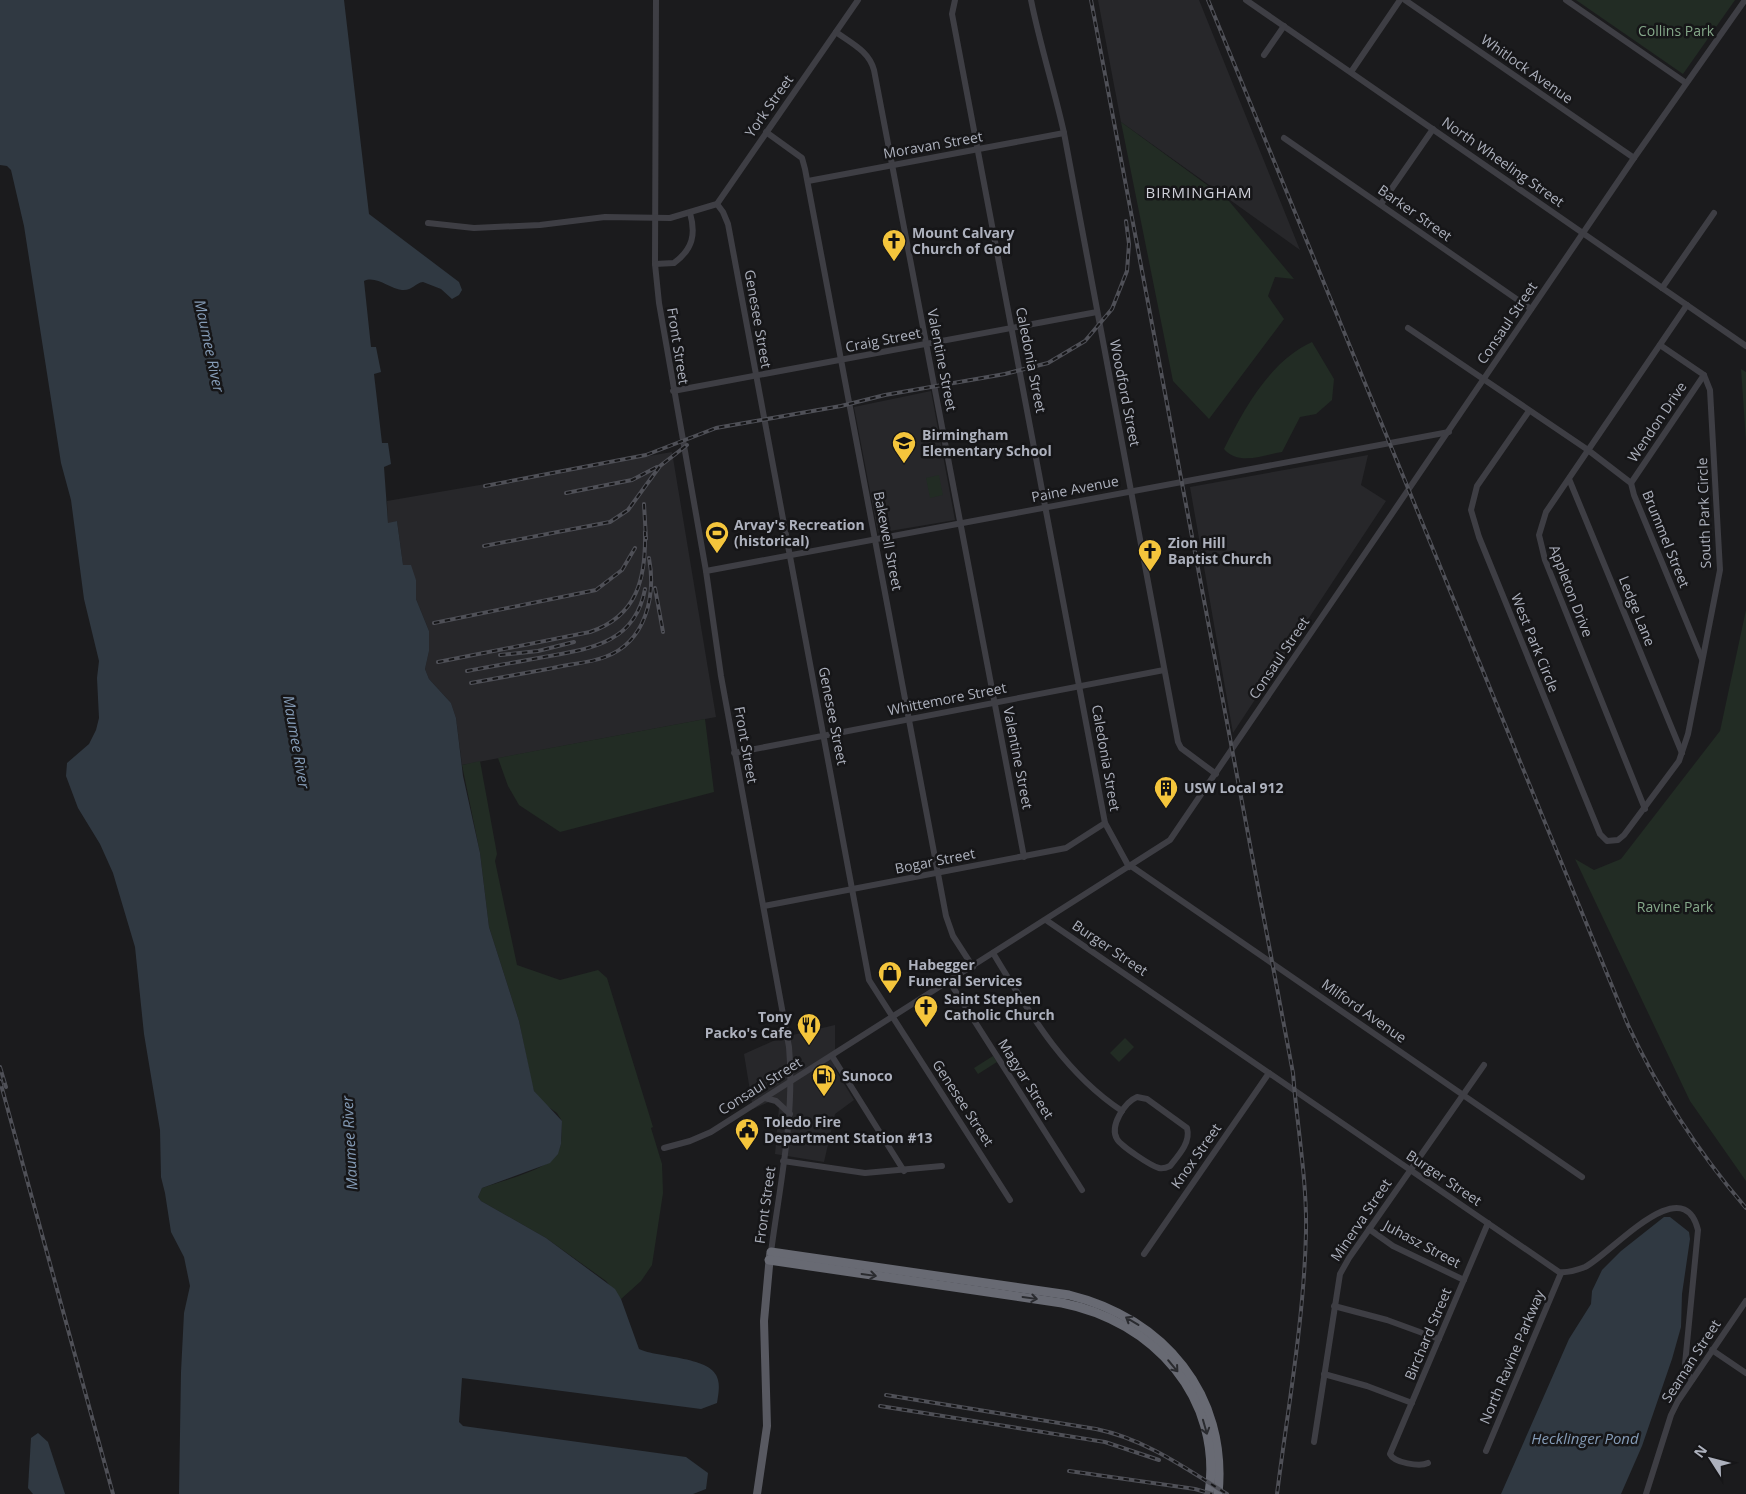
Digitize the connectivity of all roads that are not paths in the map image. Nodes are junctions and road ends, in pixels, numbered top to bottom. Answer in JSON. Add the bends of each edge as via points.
{"nodes":[{"id":1,"x":656,"y":0,"type":"edge"},
{"id":2,"x":858,"y":0,"type":"edge"},
{"id":3,"x":956,"y":0,"type":"edge"},
{"id":4,"x":1031,"y":0,"type":"edge"},
{"id":5,"x":1246,"y":0,"type":"edge"},
{"id":6,"x":1400,"y":0,"type":"edge"},
{"id":7,"x":1405,"y":0,"type":"edge"},
{"id":8,"x":1566,"y":0,"type":"edge"},
{"id":9,"x":1745,"y":0,"type":"edge"},
{"id":10,"x":1284,"y":26,"type":"junction"},
{"id":11,"x":836,"y":32,"type":"junction"},
{"id":12,"x":1264,"y":55,"type":"dead end"},
{"id":13,"x":1351,"y":72,"type":"junction"},
{"id":14,"x":1686,"y":84,"type":"junction"},
{"id":15,"x":1433,"y":129,"type":"junction"},
{"id":16,"x":766,"y":132,"type":"junction"},
{"id":17,"x":1064,"y":133,"type":"junction"},
{"id":18,"x":1284,"y":138,"type":"dead end"},
{"id":19,"x":978,"y":149,"type":"junction"},
{"id":20,"x":1634,"y":158,"type":"junction"},
{"id":21,"x":892,"y":165,"type":"junction"},
{"id":22,"x":808,"y":181,"type":"junction"},
{"id":23,"x":717,"y":204,"type":"junction"},
{"id":24,"x":1381,"y":204,"type":"junction"},
{"id":25,"x":690,"y":213,"type":"junction"},
{"id":26,"x":1714,"y":214,"type":"dead end"},
{"id":27,"x":655,"y":219,"type":"junction"},
{"id":28,"x":428,"y":223,"type":"dead end"},
{"id":29,"x":1583,"y":233,"type":"junction"},
{"id":30,"x":655,"y":264,"type":"junction"},
{"id":31,"x":1662,"y":288,"type":"junction"},
{"id":32,"x":1687,"y":305,"type":"junction"},
{"id":33,"x":1531,"y":310,"type":"junction"},
{"id":34,"x":1096,"y":312,"type":"junction"},
{"id":35,"x":1012,"y":328,"type":"junction"},
{"id":36,"x":1408,"y":328,"type":"dead end"},
{"id":37,"x":927,"y":344,"type":"junction"},
{"id":38,"x":1660,"y":345,"type":"junction"},
{"id":39,"x":1746,"y":346,"type":"edge"},
{"id":40,"x":841,"y":360,"type":"junction"},
{"id":41,"x":1704,"y":375,"type":"junction"},
{"id":42,"x":756,"y":376,"type":"junction"},
{"id":43,"x":1484,"y":380,"type":"junction"},
{"id":44,"x":673,"y":391,"type":"junction"},
{"id":45,"x":1529,"y":411,"type":"junction"},
{"id":46,"x":1449,"y":432,"type":"junction"},
{"id":47,"x":1588,"y":450,"type":"junction"},
{"id":48,"x":1569,"y":479,"type":"junction"},
{"id":49,"x":1631,"y":483,"type":"junction"},
{"id":50,"x":1130,"y":491,"type":"junction"},
{"id":51,"x":1046,"y":508,"type":"junction"},
{"id":52,"x":960,"y":523,"type":"junction"},
{"id":53,"x":875,"y":540,"type":"junction"},
{"id":54,"x":790,"y":556,"type":"junction"},
{"id":55,"x":706,"y":571,"type":"junction"},
{"id":56,"x":1702,"y":659,"type":"junction"},
{"id":57,"x":1164,"y":670,"type":"junction"},
{"id":58,"x":1080,"y":686,"type":"junction"},
{"id":59,"x":995,"y":703,"type":"junction"},
{"id":60,"x":909,"y":719,"type":"junction"},
{"id":61,"x":824,"y":735,"type":"junction"},
{"id":62,"x":734,"y":753,"type":"junction"},
{"id":63,"x":1682,"y":753,"type":"junction"},
{"id":64,"x":1216,"y":774,"type":"junction"},
{"id":65,"x":1645,"y":809,"type":"junction"},
{"id":66,"x":1105,"y":823,"type":"junction"},
{"id":67,"x":1024,"y":856,"type":"junction"},
{"id":68,"x":1130,"y":866,"type":"junction"},
{"id":69,"x":940,"y":874,"type":"junction"},
{"id":70,"x":853,"y":890,"type":"junction"},
{"id":71,"x":764,"y":906,"type":"junction"},
{"id":72,"x":1046,"y":920,"type":"junction"},
{"id":73,"x":993,"y":953,"type":"junction"},
{"id":74,"x":973,"y":966,"type":"junction"},
{"id":75,"x":949,"y":981,"type":"junction"},
{"id":76,"x":893,"y":1017,"type":"junction"},
{"id":77,"x":832,"y":1056,"type":"junction"},
{"id":78,"x":1484,"y":1065,"type":"dead end"},
{"id":79,"x":1269,"y":1073,"type":"junction"},
{"id":80,"x":792,"y":1081,"type":"junction"},
{"id":81,"x":1463,"y":1095,"type":"junction"},
{"id":82,"x":765,"y":1098,"type":"junction"},
{"id":83,"x":1122,"y":1111,"type":"junction"},
{"id":84,"x":790,"y":1114,"type":"junction"},
{"id":85,"x":664,"y":1148,"type":"dead end"},
{"id":86,"x":783,"y":1161,"type":"junction"},
{"id":87,"x":942,"y":1166,"type":"dead end"},
{"id":88,"x":1411,"y":1170,"type":"junction"},
{"id":89,"x":904,"y":1171,"type":"junction"},
{"id":90,"x":1582,"y":1177,"type":"dead end"},
{"id":91,"x":1082,"y":1190,"type":"dead end"},
{"id":92,"x":1010,"y":1200,"type":"dead end"},
{"id":93,"x":1488,"y":1223,"type":"junction"},
{"id":94,"x":1369,"y":1229,"type":"junction"},
{"id":95,"x":1144,"y":1254,"type":"dead end"},
{"id":96,"x":770,"y":1256,"type":"junction"},
{"id":97,"x":1561,"y":1272,"type":"junction"},
{"id":98,"x":1464,"y":1280,"type":"junction"},
{"id":99,"x":1746,"y":1301,"type":"edge"},
{"id":100,"x":1334,"y":1306,"type":"junction"},
{"id":101,"x":1439,"y":1339,"type":"junction"},
{"id":102,"x":1712,"y":1350,"type":"junction"},
{"id":103,"x":1746,"y":1373,"type":"edge"},
{"id":104,"x":1324,"y":1374,"type":"junction"},
{"id":105,"x":1189,"y":1380,"type":"junction"},
{"id":106,"x":1692,"y":1380,"type":"junction"},
{"id":107,"x":1412,"y":1403,"type":"junction"},
{"id":108,"x":1314,"y":1442,"type":"dead end"},
{"id":109,"x":1486,"y":1451,"type":"dead end"},
{"id":110,"x":1428,"y":1463,"type":"dead end"},
{"id":111,"x":757,"y":1494,"type":"edge"},
{"id":112,"x":1209,"y":1494,"type":"edge"},
{"id":113,"x":1218,"y":1494,"type":"edge"},
{"id":114,"x":1646,"y":1494,"type":"edge"}],
"edges":[{"from":1,"to":27,"type":"street","name":"Front Street"},
{"from":2,"to":11,"type":"street","name":"York Street"},
{"from":3,"to":19,"type":"street","name":"Caledonia Street","via":[[952,14]]},
{"from":4,"to":17,"type":"street","name":"Woodford Street"},
{"from":5,"to":10,"type":"street","name":"North Wheeling Street"},
{"from":6,"to":13,"type":"street"},
{"from":7,"to":20,"type":"street","name":"Whitlock Avenue"},
{"from":8,"to":14,"type":"street"},
{"from":9,"to":14,"type":"street","name":"Consaul Street"},
{"from":10,"to":12,"type":"street"},
{"from":10,"to":13,"type":"street","name":"North Wheeling Street"},
{"from":11,"to":16,"type":"street","name":"York Street"},
{"from":11,"to":21,"type":"street","name":"Valentine Street","via":[[864,52],[872,62]]},
{"from":13,"to":15,"type":"street","name":"North Wheeling Street"},
{"from":14,"to":20,"type":"street","name":"Consaul Street"},
{"from":15,"to":24,"type":"street"},
{"from":15,"to":29,"type":"street","name":"North Wheeling Street"},
{"from":16,"to":22,"type":"street","name":"Bakewell Street","via":[[802,158]]},
{"from":16,"to":23,"type":"street","name":"York Street"},
{"from":17,"to":19,"type":"street","name":"Moravan Street"},
{"from":17,"to":34,"type":"street","name":"Woodford Street"},
{"from":18,"to":24,"type":"street","name":"Barker Street"},
{"from":19,"to":21,"type":"street","name":"Moravan Street"},
{"from":19,"to":35,"type":"street","name":"Caledonia Street"},
{"from":20,"to":29,"type":"street","name":"Consaul Street"},
{"from":21,"to":22,"type":"street","name":"Moravan Street"},
{"from":21,"to":37,"type":"street","name":"Valentine Street"},
{"from":22,"to":40,"type":"street","name":"Bakewell Street"},
{"from":23,"to":25,"type":"street"},
{"from":23,"to":42,"type":"street","name":"Genesee Street","via":[[728,224]]},
{"from":24,"to":33,"type":"street","name":"Barker Street"},
{"from":25,"to":27,"type":"street"},
{"from":25,"to":30,"type":"street","via":[[694,228],[692,240],[674,263]]},
{"from":26,"to":31,"type":"street"},
{"from":27,"to":28,"type":"street","via":[[605,217],[540,225],[474,228]]},
{"from":27,"to":30,"type":"street","name":"Front Street"},
{"from":29,"to":31,"type":"street","name":"North Wheeling Street"},
{"from":29,"to":33,"type":"street","name":"Consaul Street"},
{"from":30,"to":44,"type":"street","name":"Front Street"},
{"from":31,"to":32,"type":"street","name":"North Wheeling Street"},
{"from":32,"to":38,"type":"street","name":"Appleton Drive"},
{"from":32,"to":39,"type":"street","name":"North Wheeling Street"},
{"from":33,"to":43,"type":"street","name":"Consaul Street"},
{"from":34,"to":35,"type":"street","name":"Craig Street"},
{"from":34,"to":50,"type":"street","name":"Woodford Street"},
{"from":35,"to":37,"type":"street","name":"Craig Street"},
{"from":35,"to":51,"type":"street","name":"Caledonia Street"},
{"from":36,"to":43,"type":"street","name":"Brummel Street"},
{"from":37,"to":40,"type":"street","name":"Craig Street"},
{"from":37,"to":52,"type":"street","name":"Valentine Street"},
{"from":38,"to":41,"type":"street"},
{"from":38,"to":47,"type":"street","name":"Appleton Drive"},
{"from":40,"to":42,"type":"street","name":"Craig Street"},
{"from":40,"to":53,"type":"street","name":"Bakewell Street"},
{"from":41,"to":49,"type":"street","name":"Wendon Drive"},
{"from":41,"to":56,"type":"street","name":"South Park Circle","via":[[1712,405],[1720,570]]},
{"from":42,"to":44,"type":"street","name":"Craig Street"},
{"from":42,"to":54,"type":"street","name":"Genesee Street"},
{"from":43,"to":45,"type":"street","name":"Brummel Street"},
{"from":43,"to":46,"type":"street","name":"Consaul Street"},
{"from":44,"to":55,"type":"street","name":"Front Street"},
{"from":45,"to":47,"type":"street","name":"Brummel Street"},
{"from":45,"to":65,"type":"street","name":"West Park Circle","via":[[1477,486],[1471,510],[1479,538],[1600,834],[1607,842],[1618,840]]},
{"from":46,"to":50,"type":"street","name":"Paine Avenue"},
{"from":46,"to":64,"type":"street","name":"Consaul Street"},
{"from":47,"to":48,"type":"street","name":"Appleton Drive"},
{"from":47,"to":49,"type":"street","name":"Brummel Street"},
{"from":48,"to":63,"type":"street","name":"Ledge Lane"},
{"from":48,"to":65,"type":"street","name":"Appleton Drive","via":[[1546,512],[1539,542]]},
{"from":49,"to":56,"type":"street","name":"Brummel Street"},
{"from":50,"to":51,"type":"street","name":"Paine Avenue"},
{"from":50,"to":57,"type":"street","name":"Woodford Street"},
{"from":51,"to":52,"type":"street","name":"Paine Avenue"},
{"from":51,"to":58,"type":"street","name":"Caledonia Street"},
{"from":52,"to":53,"type":"street","name":"Paine Avenue"},
{"from":52,"to":59,"type":"street","name":"Valentine Street"},
{"from":53,"to":54,"type":"street","name":"Paine Avenue"},
{"from":53,"to":60,"type":"street","name":"Bakewell Street"},
{"from":54,"to":55,"type":"street","name":"Paine Avenue"},
{"from":54,"to":61,"type":"street","name":"Genesee Street"},
{"from":55,"to":62,"type":"street","name":"Front Street"},
{"from":56,"to":63,"type":"street","name":"South Park Circle"},
{"from":57,"to":58,"type":"street","name":"Whittemore Street"},
{"from":57,"to":64,"type":"street","name":"Woodford Street","via":[[1181,748]]},
{"from":58,"to":59,"type":"street","name":"Whittemore Street"},
{"from":58,"to":66,"type":"street","name":"Caledonia Street"},
{"from":59,"to":60,"type":"street","name":"Whittemore Street"},
{"from":59,"to":67,"type":"street","name":"Valentine Street"},
{"from":60,"to":61,"type":"street","name":"Whittemore Street"},
{"from":60,"to":69,"type":"street","name":"Bakewell Street"},
{"from":61,"to":62,"type":"street","name":"Whittemore Street"},
{"from":61,"to":70,"type":"street","name":"Genesee Street"},
{"from":62,"to":71,"type":"street","name":"Front Street"},
{"from":63,"to":65,"type":"street","name":"South Park Circle","via":[[1676,767]]},
{"from":64,"to":68,"type":"street","name":"Consaul Street","via":[[1170,840]]},
{"from":66,"to":67,"type":"street","name":"Bogar Street","via":[[1066,848]]},
{"from":66,"to":68,"type":"street","name":"Caledonia Street"},
{"from":67,"to":69,"type":"street","name":"Bogar Street"},
{"from":68,"to":72,"type":"street","name":"Consaul Street"},
{"from":68,"to":81,"type":"street","name":"Milford Avenue"},
{"from":69,"to":70,"type":"street","name":"Bogar Street"},
{"from":69,"to":74,"type":"street","name":"Bakewell Street","via":[[949,927]]},
{"from":70,"to":71,"type":"street","name":"Bogar Street"},
{"from":70,"to":76,"type":"street","name":"Genesee Street","via":[[869,980]]},
{"from":71,"to":80,"type":"street","name":"Front Street","via":[[789,1046]]},
{"from":72,"to":73,"type":"street","name":"Consaul Street"},
{"from":72,"to":79,"type":"street","name":"Burger Street"},
{"from":73,"to":74,"type":"street","name":"Consaul Street"},
{"from":73,"to":83,"type":"street","via":[[1048,1040],[1092,1088]]},
{"from":74,"to":75,"type":"street","name":"Consaul Street"},
{"from":75,"to":76,"type":"street","name":"Consaul Street"},
{"from":75,"to":91,"type":"street","name":"Magyar Street"},
{"from":76,"to":77,"type":"street","name":"Consaul Street"},
{"from":76,"to":92,"type":"street","name":"Genesee Street"},
{"from":77,"to":80,"type":"street","name":"Consaul Street"},
{"from":77,"to":89,"type":"street"},
{"from":78,"to":81,"type":"street","name":"Minerva Street"},
{"from":79,"to":88,"type":"street","name":"Burger Street"},
{"from":79,"to":95,"type":"street","name":"Knox Street"},
{"from":80,"to":82,"type":"street","name":"Consaul Street"},
{"from":80,"to":84,"type":"street","name":"Front Street"},
{"from":81,"to":88,"type":"street","name":"Minerva Street"},
{"from":81,"to":90,"type":"street","name":"Milford Avenue"},
{"from":82,"to":84,"type":"street","via":[[776,1102]]},
{"from":82,"to":85,"type":"street","name":"Consaul Street","via":[[711,1132]]},
{"from":83,"to":83,"type":"street","via":[[1116,1127],[1118,1140],[1157,1167],[1170,1166],[1189,1138],[1187,1128],[1142,1097],[1133,1099]]},
{"from":84,"to":86,"type":"street","name":"Front Street"},
{"from":86,"to":89,"type":"street","via":[[866,1173]]},
{"from":86,"to":96,"type":"street","name":"Front Street"},
{"from":87,"to":89,"type":"street"},
{"from":88,"to":93,"type":"street","name":"Burger Street"},
{"from":88,"to":94,"type":"street","name":"Minerva Street"},
{"from":93,"to":97,"type":"street","name":"Burger Street"},
{"from":93,"to":98,"type":"street","name":"Birchard Street"},
{"from":94,"to":98,"type":"street","name":"Juhasz Street","via":[[1393,1246]]},
{"from":94,"to":100,"type":"street","name":"Minerva Street","via":[[1340,1274]]},
{"from":96,"to":105,"type":"highway","via":[[1087,1300],[1144,1328],[1170,1351]]},
{"from":96,"to":111,"type":"main road","name":"Front Street","via":[[764,1321],[767,1426]]},
{"from":97,"to":106,"type":"street","via":[[1585,1267],[1636,1227],[1665,1210],[1684,1208],[1692,1214],[1698,1230],[1686,1364]]},
{"from":97,"to":109,"type":"street","name":"North Ravine Parkway"},
{"from":98,"to":101,"type":"street","name":"Birchard Street"},
{"from":99,"to":102,"type":"street","name":"Seaman Street"},
{"from":100,"to":101,"type":"street","via":[[1387,1320]]},
{"from":100,"to":104,"type":"street","name":"Minerva Street"},
{"from":101,"to":107,"type":"street","name":"Birchard Street"},
{"from":102,"to":103,"type":"street"},
{"from":102,"to":106,"type":"street","name":"Seaman Street"},
{"from":104,"to":107,"type":"street"},
{"from":104,"to":108,"type":"street","name":"Minerva Street"},
{"from":105,"to":112,"type":"highway","one_way":true,"via":[[1207,1435],[1212,1472]]},
{"from":105,"to":113,"type":"highway","via":[[1213,1422],[1218,1444]]},
{"from":106,"to":114,"type":"street","name":"Seaman Street","via":[[1671,1416]]},
{"from":107,"to":110,"type":"street","name":"Birchard Street","via":[[1390,1454],[1396,1460]]}]}
